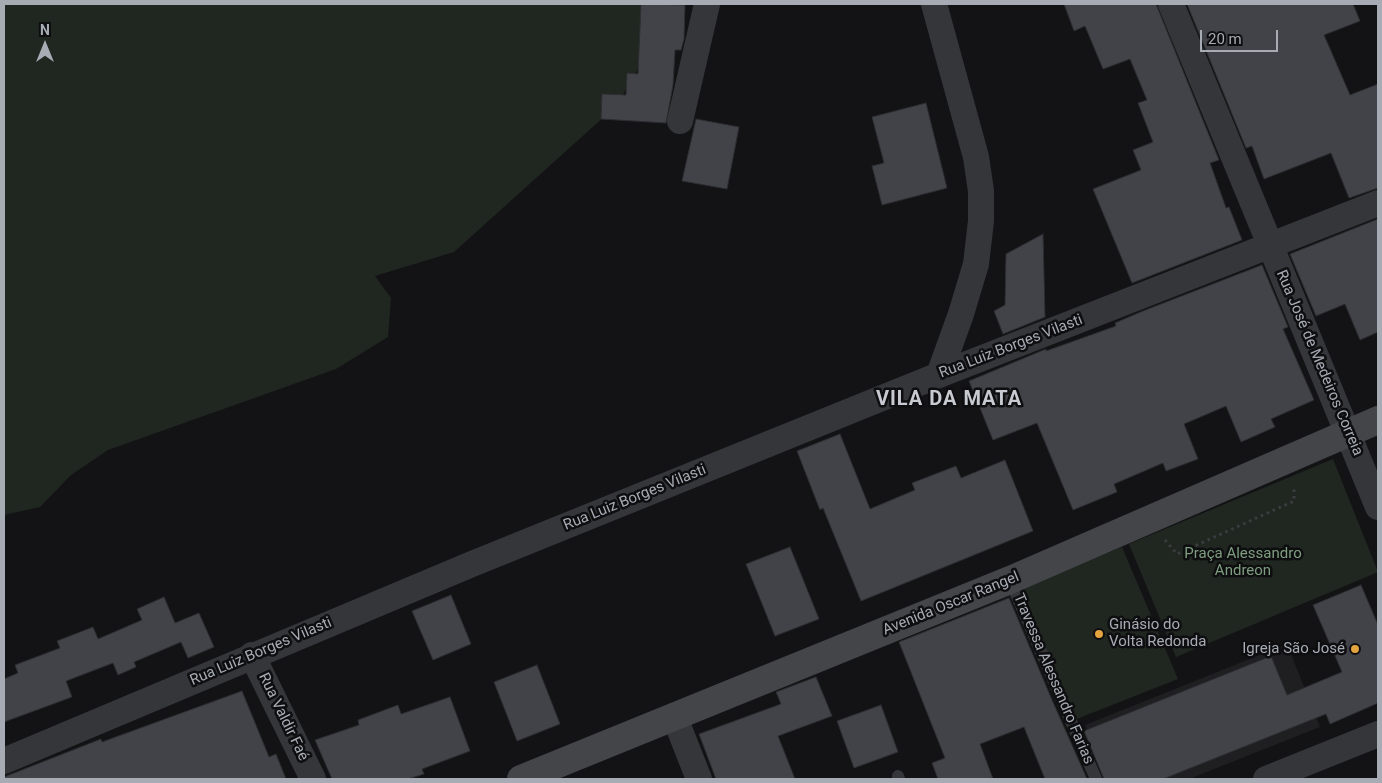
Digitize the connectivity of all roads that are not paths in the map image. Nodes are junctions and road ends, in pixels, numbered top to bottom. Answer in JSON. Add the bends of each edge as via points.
{"nodes":[{"id":1,"x":707,"y":4,"type":"edge"},
{"id":2,"x":934,"y":4,"type":"edge"},
{"id":3,"x":1171,"y":4,"type":"edge"},
{"id":4,"x":680,"y":121,"type":"dead end"},
{"id":5,"x":1378,"y":203,"type":"edge"},
{"id":6,"x":1271,"y":247,"type":"junction"},
{"id":7,"x":939,"y":375,"type":"junction"},
{"id":8,"x":1378,"y":420,"type":"edge"},
{"id":9,"x":1349,"y":432,"type":"junction"},
{"id":10,"x":1378,"y":507,"type":"edge"},
{"id":11,"x":1010,"y":580,"type":"junction"},
{"id":12,"x":252,"y":655,"type":"junction"},
{"id":13,"x":676,"y":718,"type":"junction"},
{"id":14,"x":1378,"y":734,"type":"edge"},
{"id":15,"x":4,"y":760,"type":"edge"},
{"id":16,"x":313,"y":779,"type":"edge"},
{"id":17,"x":521,"y":779,"type":"edge"},
{"id":18,"x":699,"y":779,"type":"edge"},
{"id":19,"x":1096,"y":779,"type":"edge"},
{"id":20,"x":1266,"y":779,"type":"edge"}],
"edges":[{"from":1,"to":4,"type":"street"},
{"from":2,"to":7,"type":"street","via":[[976,157],[981,191],[976,264],[962,314]]},
{"from":3,"to":6,"type":"street","name":"Rua José de Medeiros Correia"},
{"from":5,"to":6,"type":"street","name":"Rua Luiz Borges Vilasti"},
{"from":6,"to":7,"type":"street","name":"Rua Luiz Borges Vilasti"},
{"from":6,"to":9,"type":"street","name":"Rua José de Medeiros Correia"},
{"from":7,"to":12,"type":"street","name":"Rua Luiz Borges Vilasti"},
{"from":8,"to":9,"type":"main road","name":"Avenida Oscar Rangel"},
{"from":9,"to":10,"type":"street","name":"Rua José de Medeiros Correia"},
{"from":9,"to":11,"type":"main road","name":"Avenida Oscar Rangel"},
{"from":11,"to":13,"type":"main road","name":"Avenida Oscar Rangel"},
{"from":11,"to":19,"type":"lane","name":"Travessa Alessandro Farias"},
{"from":12,"to":15,"type":"street","name":"Rua Luiz Borges Vilasti"},
{"from":12,"to":16,"type":"street","name":"Rua Valdir Faé"},
{"from":13,"to":17,"type":"main road","name":"Avenida Oscar Rangel"},
{"from":13,"to":18,"type":"street"},
{"from":14,"to":20,"type":"street"}]}
